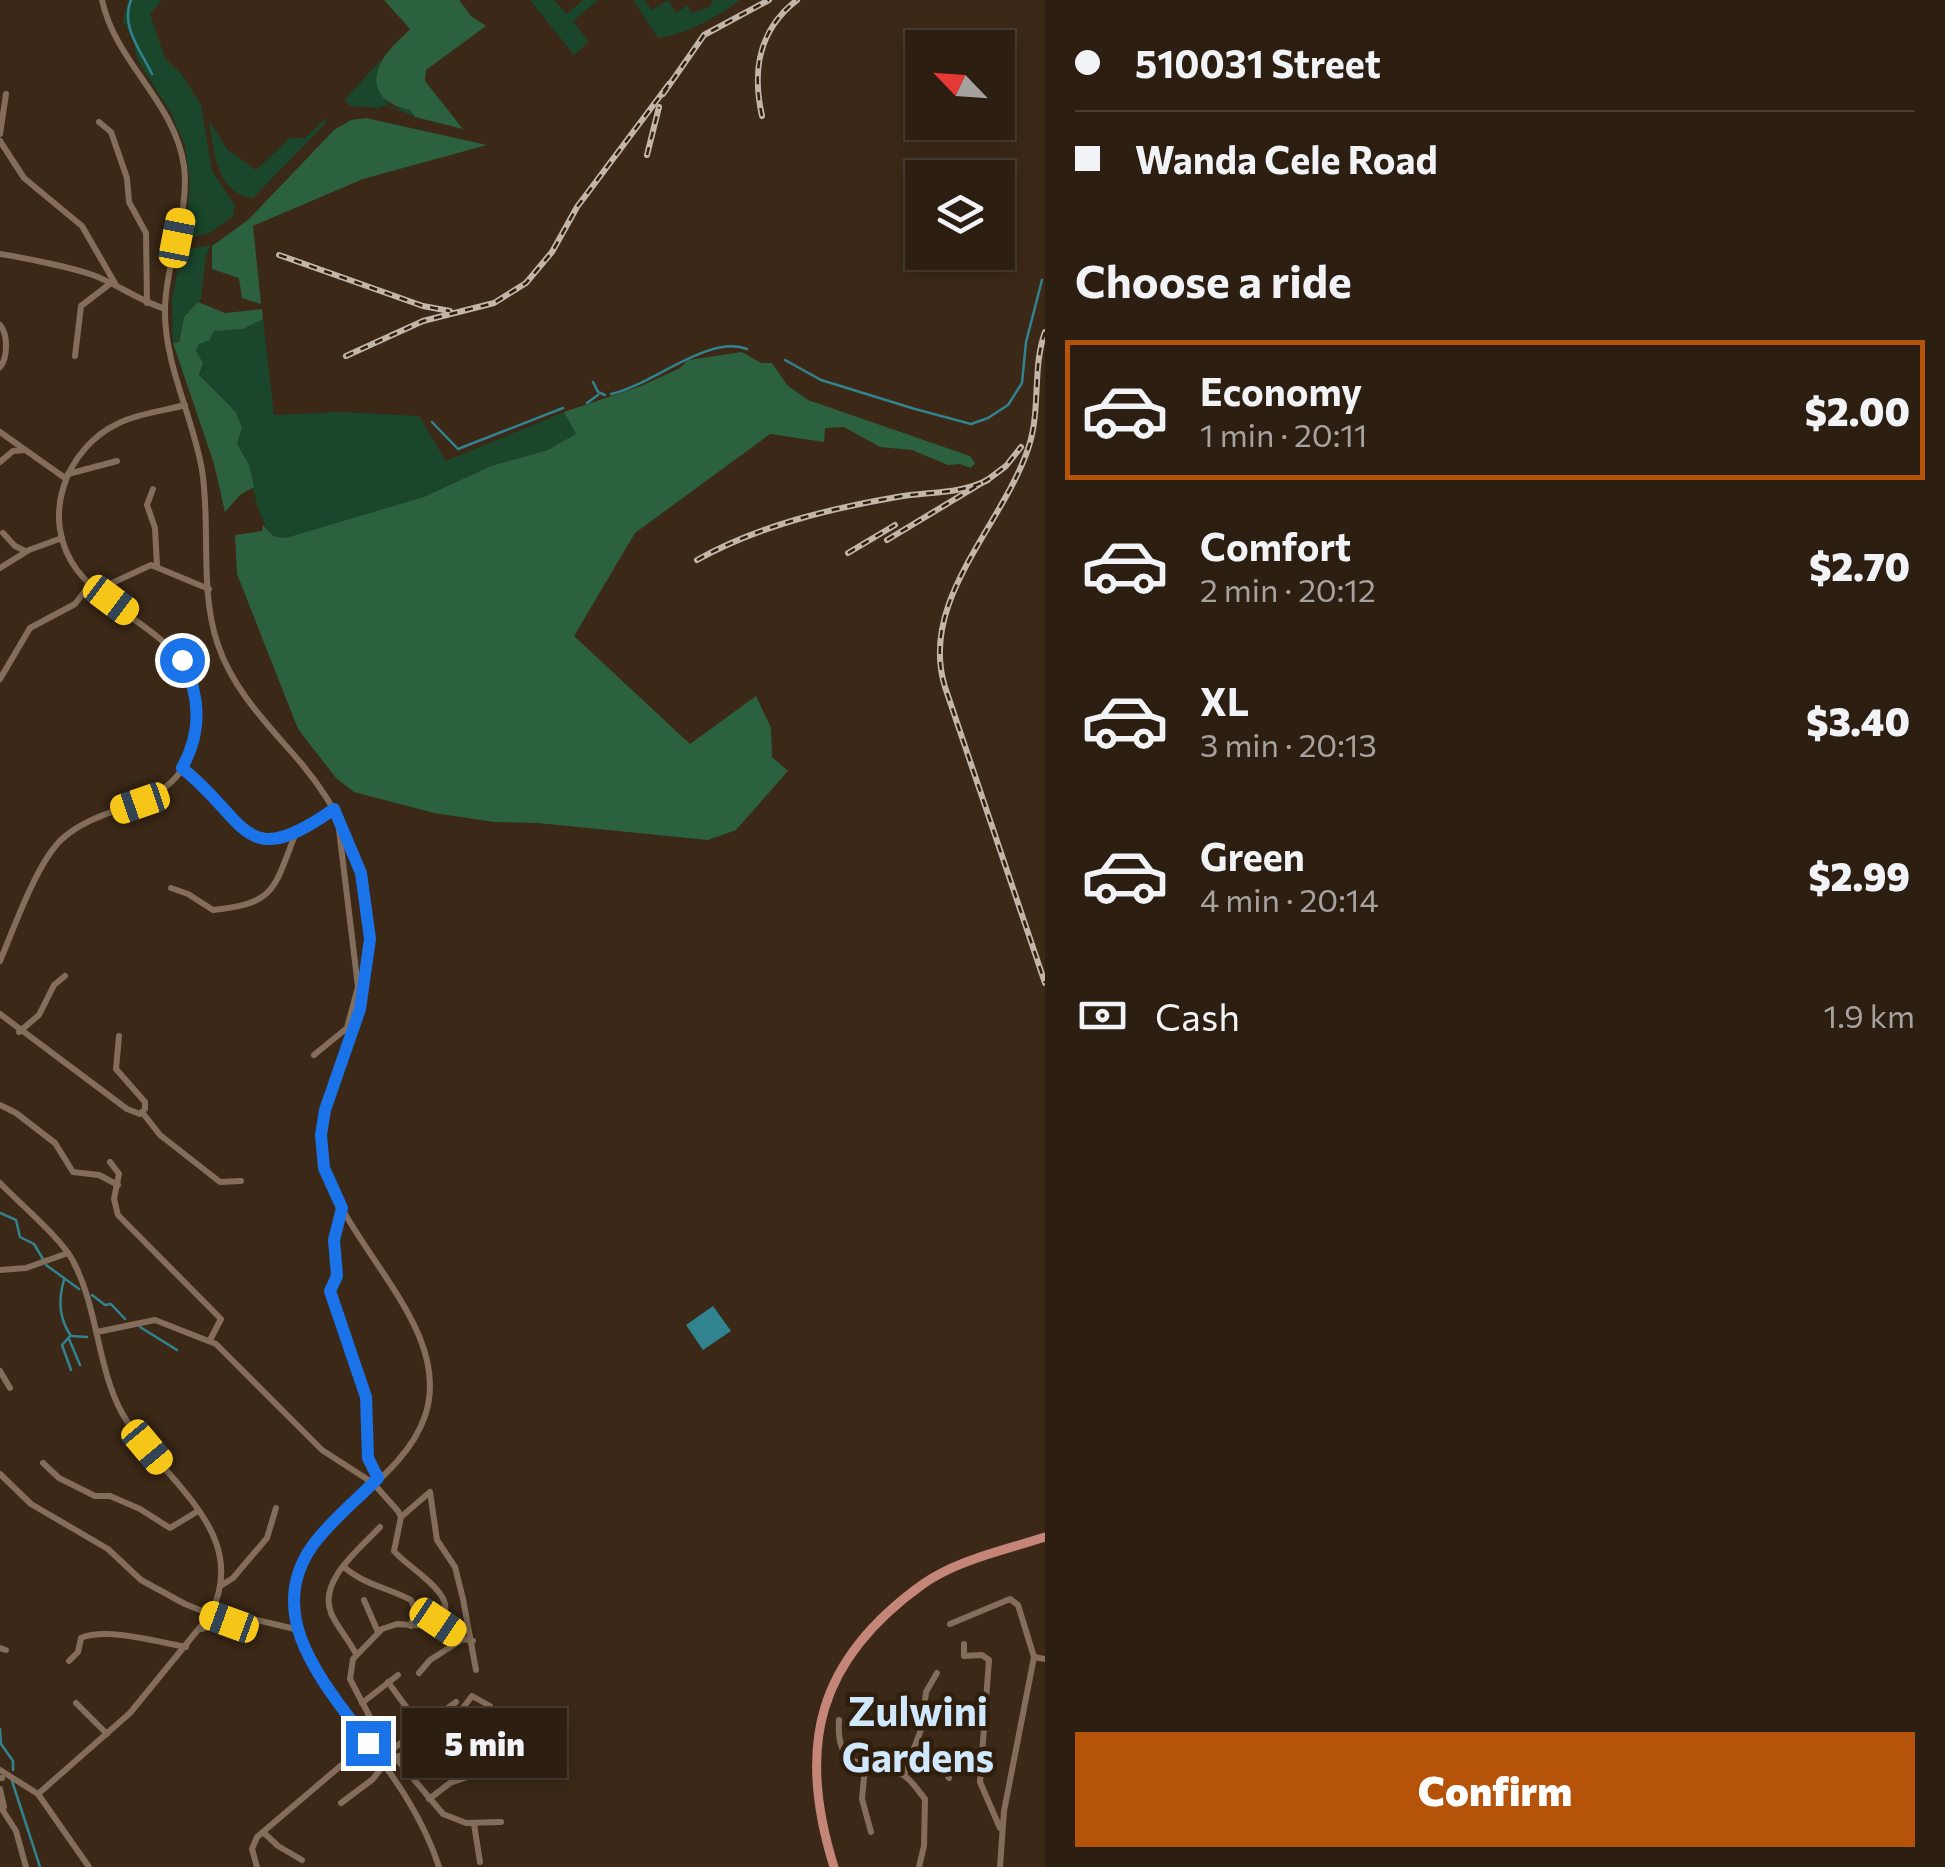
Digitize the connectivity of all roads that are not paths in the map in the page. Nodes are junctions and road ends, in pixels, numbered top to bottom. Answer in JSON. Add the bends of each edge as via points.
{"nodes":[{"id":1,"x":102,"y":0,"type":"edge"},
{"id":2,"x":6,"y":94,"type":"dead end"},
{"id":3,"x":99,"y":122,"type":"dead end"},
{"id":4,"x":0,"y":137,"type":"edge"},
{"id":5,"x":5,"y":255,"type":"edge"},
{"id":6,"x":113,"y":284,"type":"junction"},
{"id":7,"x":147,"y":303,"type":"junction"},
{"id":8,"x":165,"y":309,"type":"junction"},
{"id":9,"x":0,"y":325,"type":"edge"},
{"id":10,"x":75,"y":356,"type":"dead end"},
{"id":11,"x":0,"y":367,"type":"edge"},
{"id":12,"x":185,"y":405,"type":"junction"},
{"id":13,"x":0,"y":432,"type":"edge"},
{"id":14,"x":26,"y":450,"type":"junction"},
{"id":15,"x":117,"y":460,"type":"dead end"},
{"id":16,"x":0,"y":462,"type":"edge"},
{"id":17,"x":66,"y":476,"type":"junction"},
{"id":18,"x":153,"y":489,"type":"dead end"},
{"id":19,"x":4,"y":533,"type":"dead end"},
{"id":20,"x":62,"y":538,"type":"junction"},
{"id":21,"x":26,"y":552,"type":"junction"},
{"id":22,"x":157,"y":566,"type":"junction"},
{"id":23,"x":0,"y":568,"type":"edge"},
{"id":24,"x":94,"y":587,"type":"junction"},
{"id":25,"x":209,"y":588,"type":"junction"},
{"id":26,"x":0,"y":679,"type":"edge"},
{"id":27,"x":182,"y":768,"type":"junction"},
{"id":28,"x":333,"y":810,"type":"junction"},
{"id":29,"x":295,"y":834,"type":"junction"},
{"id":30,"x":171,"y":888,"type":"dead end"},
{"id":31,"x":0,"y":961,"type":"edge"},
{"id":32,"x":64,"y":976,"type":"dead end"},
{"id":33,"x":0,"y":1014,"type":"edge"},
{"id":34,"x":20,"y":1032,"type":"junction"},
{"id":35,"x":118,"y":1040,"type":"dead end"},
{"id":36,"x":314,"y":1055,"type":"dead end"},
{"id":37,"x":0,"y":1105,"type":"edge"},
{"id":38,"x":142,"y":1112,"type":"junction"},
{"id":39,"x":110,"y":1162,"type":"dead end"},
{"id":40,"x":241,"y":1180,"type":"dead end"},
{"id":41,"x":0,"y":1183,"type":"edge"},
{"id":42,"x":118,"y":1185,"type":"junction"},
{"id":43,"x":342,"y":1208,"type":"junction"},
{"id":44,"x":68,"y":1253,"type":"junction"},
{"id":45,"x":0,"y":1270,"type":"edge"},
{"id":46,"x":97,"y":1332,"type":"junction"},
{"id":47,"x":210,"y":1340,"type":"junction"},
{"id":48,"x":0,"y":1371,"type":"edge"},
{"id":49,"x":10,"y":1388,"type":"dead end"},
{"id":50,"x":42,"y":1463,"type":"dead end"},
{"id":51,"x":0,"y":1474,"type":"edge"},
{"id":52,"x":376,"y":1481,"type":"junction"},
{"id":53,"x":276,"y":1508,"type":"dead end"},
{"id":54,"x":198,"y":1512,"type":"junction"},
{"id":55,"x":402,"y":1517,"type":"junction"},
{"id":56,"x":380,"y":1527,"type":"dead end"},
{"id":57,"x":1045,"y":1539,"type":"edge"},
{"id":58,"x":344,"y":1567,"type":"junction"},
{"id":59,"x":221,"y":1586,"type":"junction"},
{"id":60,"x":364,"y":1600,"type":"dead end"},
{"id":61,"x":210,"y":1615,"type":"junction"},
{"id":62,"x":229,"y":1622,"type":"junction"},
{"id":63,"x":438,"y":1622,"type":"junction"},
{"id":64,"x":950,"y":1624,"type":"dead end"},
{"id":65,"x":411,"y":1626,"type":"junction"},
{"id":66,"x":200,"y":1629,"type":"junction"},
{"id":67,"x":296,"y":1629,"type":"junction"},
{"id":68,"x":378,"y":1632,"type":"junction"},
{"id":69,"x":463,"y":1639,"type":"junction"},
{"id":70,"x":473,"y":1641,"type":"junction"},
{"id":71,"x":964,"y":1644,"type":"dead end"},
{"id":72,"x":186,"y":1647,"type":"junction"},
{"id":73,"x":357,"y":1654,"type":"junction"},
{"id":74,"x":1034,"y":1657,"type":"junction"},
{"id":75,"x":1045,"y":1659,"type":"edge"},
{"id":76,"x":70,"y":1661,"type":"dead end"},
{"id":77,"x":476,"y":1670,"type":"dead end"},
{"id":78,"x":938,"y":1673,"type":"dead end"},
{"id":79,"x":398,"y":1674,"type":"dead end"},
{"id":80,"x":420,"y":1674,"type":"dead end"},
{"id":81,"x":388,"y":1682,"type":"junction"},
{"id":82,"x":456,"y":1702,"type":"dead end"},
{"id":83,"x":76,"y":1703,"type":"dead end"},
{"id":84,"x":362,"y":1703,"type":"junction"},
{"id":85,"x":490,"y":1706,"type":"dead end"},
{"id":86,"x":475,"y":1716,"type":"dead end"},
{"id":87,"x":839,"y":1720,"type":"dead end"},
{"id":88,"x":427,"y":1724,"type":"junction"},
{"id":89,"x":378,"y":1734,"type":"junction"},
{"id":90,"x":108,"y":1735,"type":"junction"},
{"id":91,"x":368,"y":1743,"type":"junction"},
{"id":92,"x":392,"y":1754,"type":"junction"},
{"id":93,"x":911,"y":1756,"type":"junction"},
{"id":94,"x":384,"y":1764,"type":"junction"},
{"id":95,"x":866,"y":1767,"type":"junction"},
{"id":96,"x":482,"y":1772,"type":"junction"},
{"id":97,"x":500,"y":1774,"type":"dead end"},
{"id":98,"x":904,"y":1775,"type":"junction"},
{"id":99,"x":949,"y":1778,"type":"dead end"},
{"id":100,"x":1,"y":1779,"type":"edge"},
{"id":101,"x":38,"y":1794,"type":"junction"},
{"id":102,"x":429,"y":1799,"type":"junction"},
{"id":103,"x":341,"y":1803,"type":"dead end"},
{"id":104,"x":3,"y":1810,"type":"edge"},
{"id":105,"x":501,"y":1822,"type":"dead end"},
{"id":106,"x":474,"y":1824,"type":"junction"},
{"id":107,"x":1001,"y":1829,"type":"junction"},
{"id":108,"x":263,"y":1832,"type":"junction"},
{"id":109,"x":871,"y":1832,"type":"dead end"},
{"id":110,"x":302,"y":1860,"type":"dead end"},
{"id":111,"x":480,"y":1862,"type":"dead end"},
{"id":112,"x":26,"y":1867,"type":"edge"},
{"id":113,"x":88,"y":1867,"type":"edge"},
{"id":114,"x":257,"y":1867,"type":"edge"},
{"id":115,"x":439,"y":1867,"type":"edge"},
{"id":116,"x":834,"y":1867,"type":"edge"},
{"id":117,"x":919,"y":1867,"type":"edge"},
{"id":118,"x":1000,"y":1867,"type":"edge"}],
"edges":[{"from":1,"to":8,"type":"street","via":[[112,32],[182,152],[184,198]]},
{"from":2,"to":4,"type":"street"},
{"from":3,"to":7,"type":"street","via":[[111,132],[130,202],[148,238]]},
{"from":4,"to":6,"type":"street","via":[[24,178],[82,226]]},
{"from":5,"to":6,"type":"street"},
{"from":6,"to":7,"type":"street"},
{"from":6,"to":10,"type":"street","via":[[81,306]]},
{"from":7,"to":8,"type":"street"},
{"from":8,"to":12,"type":"street"},
{"from":9,"to":11,"type":"street","via":[[6,336]]},
{"from":12,"to":17,"type":"street","via":[[109,428],[80,452]]},
{"from":12,"to":25,"type":"street","via":[[202,472]]},
{"from":13,"to":14,"type":"street"},
{"from":14,"to":16,"type":"street"},
{"from":14,"to":17,"type":"street"},
{"from":15,"to":17,"type":"street"},
{"from":17,"to":20,"type":"street"},
{"from":18,"to":22,"type":"street","via":[[147,501]]},
{"from":19,"to":21,"type":"street"},
{"from":20,"to":21,"type":"street"},
{"from":20,"to":24,"type":"street"},
{"from":21,"to":23,"type":"street"},
{"from":22,"to":24,"type":"street"},
{"from":22,"to":25,"type":"street"},
{"from":24,"to":26,"type":"street","via":[[36,625]]},
{"from":24,"to":27,"type":"street","via":[[167,643],[187,670],[198,719]]},
{"from":25,"to":28,"type":"street","via":[[216,638],[233,678]]},
{"from":27,"to":29,"type":"street","via":[[252,837],[272,841]]},
{"from":27,"to":31,"type":"street","via":[[151,798],[86,822],[54,846]]},
{"from":28,"to":29,"type":"street"},
{"from":28,"to":36,"type":"street","via":[[358,987],[347,1028]]},
{"from":28,"to":43,"type":"street","via":[[361,873],[370,939],[360,1009],[321,1135],[324,1168]]},
{"from":29,"to":30,"type":"street","via":[[264,899],[215,911]]},
{"from":32,"to":34,"type":"street"},
{"from":33,"to":34,"type":"street"},
{"from":34,"to":38,"type":"street","via":[[133,1114]]},
{"from":35,"to":38,"type":"street","via":[[116,1069],[146,1102]]},
{"from":37,"to":42,"type":"street","via":[[55,1143],[73,1172]]},
{"from":38,"to":40,"type":"street","via":[[160,1135],[220,1182]]},
{"from":39,"to":42,"type":"street"},
{"from":41,"to":44,"type":"street"},
{"from":42,"to":47,"type":"street","via":[[118,1216],[221,1319]]},
{"from":43,"to":52,"type":"street","via":[[330,1291],[366,1397],[368,1458]]},
{"from":43,"to":52,"type":"street","via":[[418,1334],[430,1373],[422,1425]]},
{"from":44,"to":45,"type":"street"},
{"from":44,"to":46,"type":"street"},
{"from":46,"to":47,"type":"street","via":[[152,1319]]},
{"from":46,"to":54,"type":"street","via":[[121,1411]]},
{"from":47,"to":52,"type":"street","via":[[322,1450]]},
{"from":48,"to":49,"type":"street"},
{"from":50,"to":54,"type":"street","via":[[59,1478],[140,1509],[170,1528]]},
{"from":51,"to":61,"type":"street","via":[[31,1504],[108,1549],[141,1580]]},
{"from":52,"to":55,"type":"street"},
{"from":52,"to":67,"type":"street","via":[[307,1554],[295,1585]]},
{"from":53,"to":59,"type":"street","via":[[267,1538]]},
{"from":54,"to":59,"type":"street","via":[[220,1547]]},
{"from":55,"to":63,"type":"street","via":[[394,1550],[443,1596],[446,1610]]},
{"from":55,"to":70,"type":"street","via":[[428,1492],[432,1496],[438,1540],[454,1567]]},
{"from":56,"to":58,"type":"street"},
{"from":57,"to":116,"type":"main road","via":[[918,1589],[862,1638],[838,1676],[816,1756],[816,1790]]},
{"from":58,"to":65,"type":"street","via":[[359,1580],[411,1600]]},
{"from":58,"to":73,"type":"street","via":[[329,1603]]},
{"from":59,"to":61,"type":"street"},
{"from":60,"to":68,"type":"street"},
{"from":61,"to":62,"type":"street"},
{"from":61,"to":66,"type":"street"},
{"from":62,"to":66,"type":"street"},
{"from":62,"to":67,"type":"street","via":[[250,1618]]},
{"from":63,"to":65,"type":"street"},
{"from":63,"to":69,"type":"street"},
{"from":64,"to":74,"type":"street","via":[[1010,1599],[1018,1605]]},
{"from":65,"to":68,"type":"street"},
{"from":66,"to":72,"type":"street"},
{"from":67,"to":91,"type":"street"},
{"from":68,"to":73,"type":"street"},
{"from":69,"to":70,"type":"street"},
{"from":69,"to":80,"type":"street"},
{"from":70,"to":77,"type":"street"},
{"from":71,"to":107,"type":"street","via":[[964,1656],[989,1660],[980,1782]]},
{"from":72,"to":76,"type":"street","via":[[87,1635]]},
{"from":72,"to":90,"type":"street"},
{"from":73,"to":84,"type":"street","via":[[349,1676]]},
{"from":74,"to":75,"type":"street"},
{"from":74,"to":107,"type":"street"},
{"from":78,"to":93,"type":"street","via":[[926,1692]]},
{"from":79,"to":81,"type":"street"},
{"from":81,"to":84,"type":"street"},
{"from":81,"to":88,"type":"street"},
{"from":82,"to":88,"type":"street"},
{"from":83,"to":90,"type":"street"},
{"from":84,"to":89,"type":"street"},
{"from":85,"to":92,"type":"street","via":[[470,1697],[435,1744]]},
{"from":86,"to":96,"type":"street","via":[[485,1752]]},
{"from":87,"to":95,"type":"street","via":[[841,1747]]},
{"from":88,"to":92,"type":"street"},
{"from":89,"to":91,"type":"street"},
{"from":89,"to":92,"type":"street"},
{"from":90,"to":101,"type":"street"},
{"from":91,"to":94,"type":"street"},
{"from":91,"to":108,"type":"street"},
{"from":92,"to":102,"type":"street"},
{"from":93,"to":98,"type":"street"},
{"from":93,"to":99,"type":"street","via":[[936,1761]]},
{"from":94,"to":103,"type":"street"},
{"from":94,"to":115,"type":"street","via":[[412,1804]]},
{"from":95,"to":98,"type":"street"},
{"from":95,"to":109,"type":"street","via":[[862,1800]]},
{"from":96,"to":97,"type":"street"},
{"from":96,"to":102,"type":"street"},
{"from":98,"to":117,"type":"street","via":[[926,1802]]},
{"from":100,"to":101,"type":"street"},
{"from":100,"to":104,"type":"street"},
{"from":101,"to":113,"type":"street"},
{"from":102,"to":106,"type":"street","via":[[446,1816]]},
{"from":104,"to":112,"type":"street"},
{"from":105,"to":106,"type":"street"},
{"from":106,"to":111,"type":"street"},
{"from":107,"to":118,"type":"street"},
{"from":108,"to":110,"type":"street"},
{"from":108,"to":114,"type":"street","via":[[253,1845]]}]}
